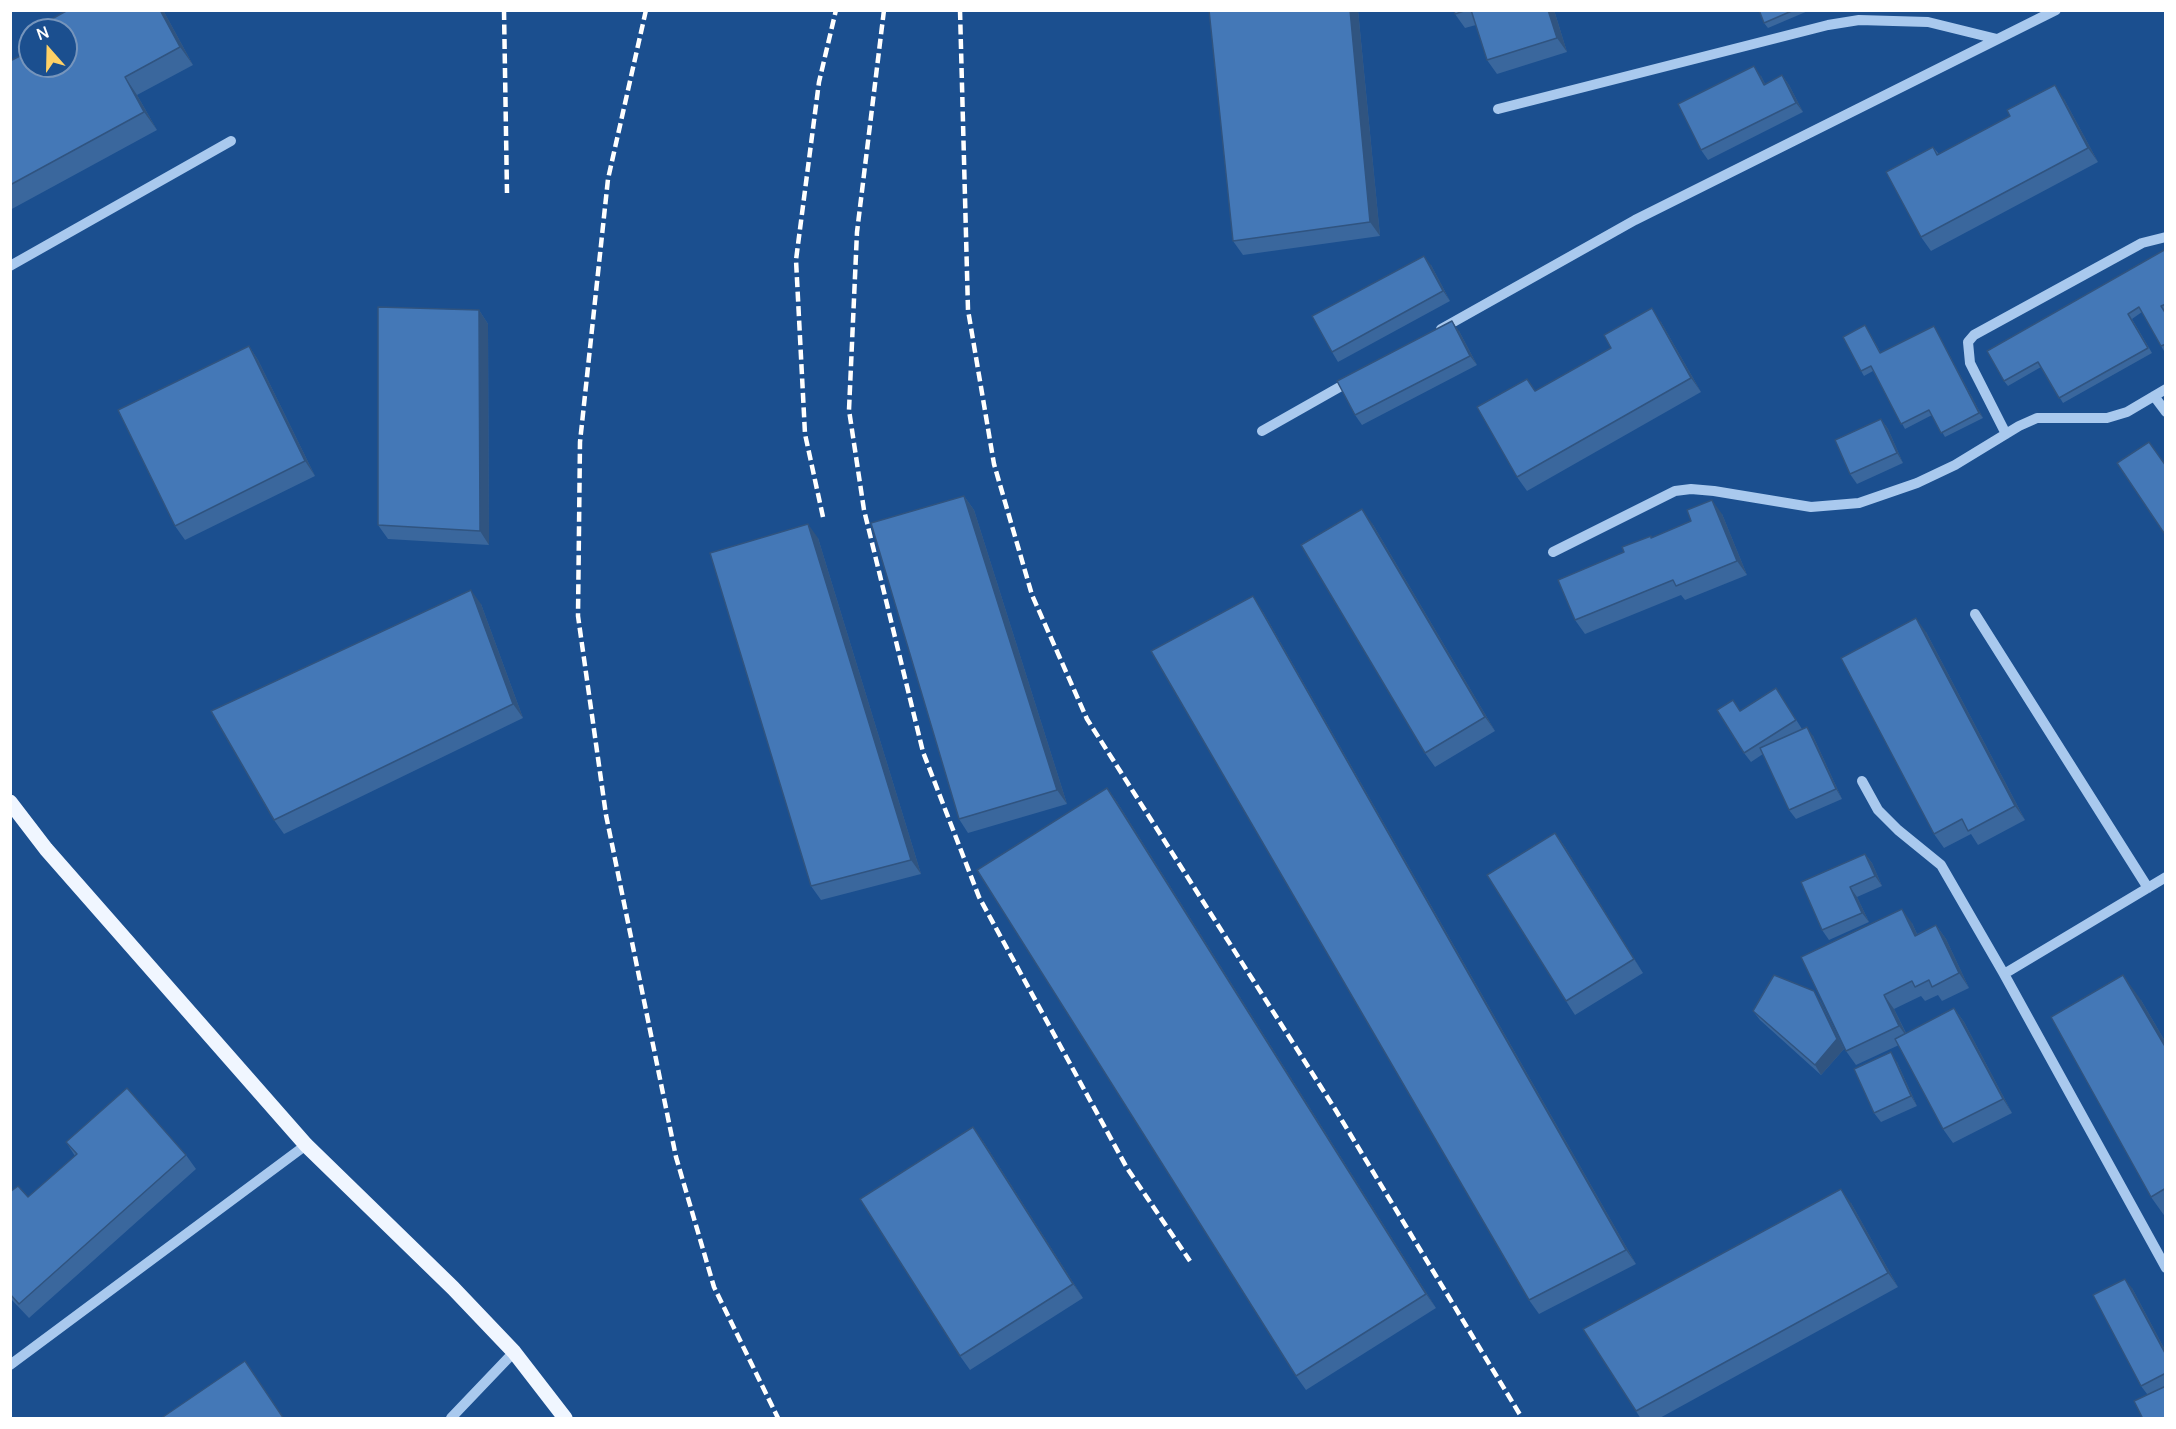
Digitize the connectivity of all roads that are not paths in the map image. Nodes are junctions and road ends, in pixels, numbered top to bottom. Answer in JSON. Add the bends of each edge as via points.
{"nodes":[{"id":1,"x":2056,"y":10,"type":"edge"},
{"id":2,"x":1997,"y":39,"type":"junction"},
{"id":3,"x":1498,"y":109,"type":"dead end"},
{"id":4,"x":231,"y":141,"type":"dead end"},
{"id":5,"x":2166,"y":237,"type":"edge"},
{"id":6,"x":10,"y":266,"type":"edge"},
{"id":7,"x":1428,"y":337,"type":"edge"},
{"id":8,"x":1366,"y":372,"type":"edge"},
{"id":9,"x":2166,"y":389,"type":"edge"},
{"id":10,"x":2154,"y":396,"type":"junction"},
{"id":11,"x":2166,"y":412,"type":"edge"},
{"id":12,"x":1262,"y":431,"type":"dead end"},
{"id":13,"x":2006,"y":434,"type":"junction"},
{"id":14,"x":1554,"y":552,"type":"dead end"},
{"id":15,"x":1975,"y":614,"type":"dead end"},
{"id":16,"x":1862,"y":781,"type":"dead end"},
{"id":17,"x":10,"y":802,"type":"edge"},
{"id":18,"x":2166,"y":877,"type":"edge"},
{"id":19,"x":2148,"y":888,"type":"junction"},
{"id":20,"x":2004,"y":974,"type":"junction"},
{"id":21,"x":306,"y":1145,"type":"junction"},
{"id":22,"x":2166,"y":1268,"type":"edge"},
{"id":23,"x":514,"y":1352,"type":"junction"},
{"id":24,"x":10,"y":1365,"type":"edge"},
{"id":25,"x":451,"y":1419,"type":"edge"},
{"id":26,"x":565,"y":1419,"type":"edge"}],
"edges":[{"from":1,"to":2,"type":"lane"},
{"from":2,"to":3,"type":"lane","via":[[1928,22],[1859,20]]},
{"from":2,"to":7,"type":"lane","via":[[1635,220]]},
{"from":4,"to":6,"type":"lane"},
{"from":5,"to":13,"type":"lane","via":[[2142,243],[1974,335],[1968,342],[1970,363]]},
{"from":8,"to":12,"type":"lane"},
{"from":9,"to":10,"type":"lane"},
{"from":10,"to":11,"type":"lane"},
{"from":10,"to":13,"type":"lane","via":[[2127,412],[2107,418],[2037,418]]},
{"from":13,"to":14,"type":"lane","via":[[1917,483],[1859,503],[1811,507],[1714,491],[1675,491]]},
{"from":15,"to":19,"type":"lane"},
{"from":16,"to":20,"type":"lane","via":[[1878,810],[1941,865]]},
{"from":17,"to":21,"type":"main road","via":[[46,849]]},
{"from":18,"to":19,"type":"lane"},
{"from":19,"to":20,"type":"lane"},
{"from":20,"to":22,"type":"lane"},
{"from":21,"to":23,"type":"main road"},
{"from":21,"to":24,"type":"lane"},
{"from":23,"to":25,"type":"lane"},
{"from":23,"to":26,"type":"main road"}]}
